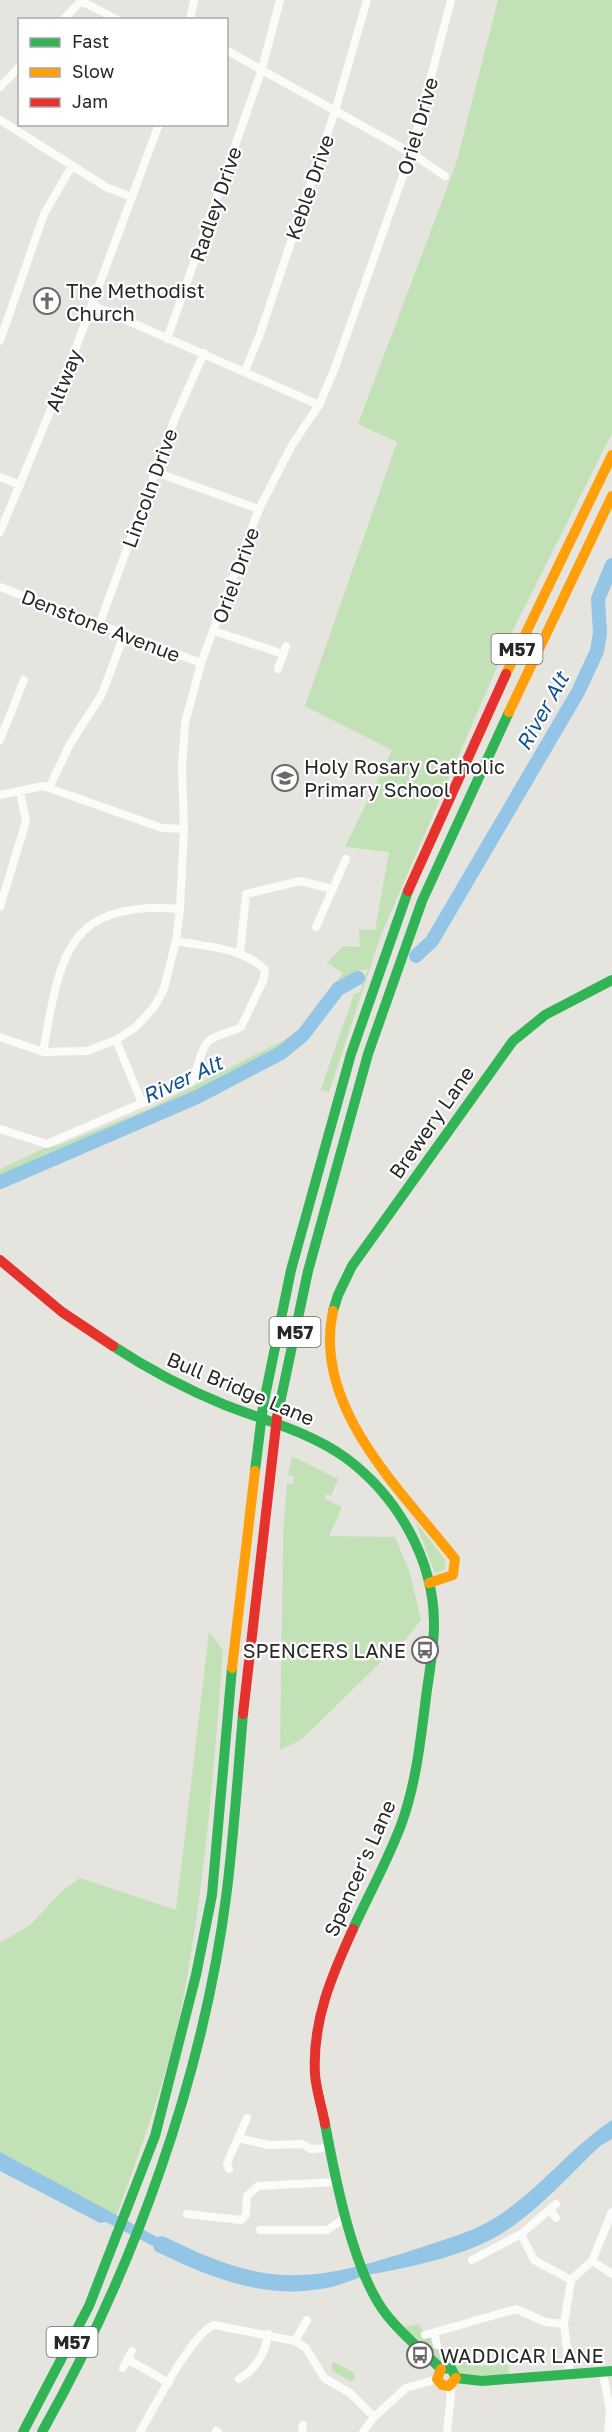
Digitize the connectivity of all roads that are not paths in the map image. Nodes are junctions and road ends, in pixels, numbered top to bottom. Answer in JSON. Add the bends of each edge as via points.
{"nodes":[{"id":1,"x":194,"y":0,"type":"edge"},
{"id":2,"x":280,"y":0,"type":"edge"},
{"id":3,"x":366,"y":0,"type":"edge"},
{"id":4,"x":451,"y":0,"type":"edge"},
{"id":5,"x":65,"y":18,"type":"edge"},
{"id":6,"x":114,"y":18,"type":"edge"},
{"id":7,"x":190,"y":18,"type":"edge"},
{"id":8,"x":228,"y":51,"type":"edge"},
{"id":9,"x":18,"y":68,"type":"edge"},
{"id":10,"x":262,"y":69,"type":"junction"},
{"id":11,"x":0,"y":87,"type":"edge"},
{"id":12,"x":335,"y":111,"type":"junction"},
{"id":13,"x":0,"y":120,"type":"edge"},
{"id":14,"x":158,"y":126,"type":"edge"},
{"id":15,"x":411,"y":153,"type":"junction"},
{"id":16,"x":72,"y":166,"type":"junction"},
{"id":17,"x":445,"y":177,"type":"dead end"},
{"id":18,"x":132,"y":197,"type":"junction"},
{"id":19,"x":92,"y":305,"type":"junction"},
{"id":20,"x":4,"y":320,"type":"edge"},
{"id":21,"x":167,"y":339,"type":"junction"},
{"id":22,"x":0,"y":341,"type":"edge"},
{"id":23,"x":204,"y":353,"type":"junction"},
{"id":24,"x":245,"y":371,"type":"junction"},
{"id":25,"x":319,"y":405,"type":"junction"},
{"id":26,"x":612,"y":455,"type":"edge"},
{"id":27,"x":155,"y":472,"type":"junction"},
{"id":28,"x":0,"y":477,"type":"edge"},
{"id":29,"x":20,"y":485,"type":"junction"},
{"id":30,"x":612,"y":496,"type":"edge"},
{"id":31,"x":259,"y":509,"type":"junction"},
{"id":32,"x":0,"y":532,"type":"edge"},
{"id":33,"x":0,"y":587,"type":"edge"},
{"id":34,"x":99,"y":625,"type":"junction"},
{"id":35,"x":214,"y":631,"type":"junction"},
{"id":36,"x":124,"y":635,"type":"junction"},
{"id":37,"x":201,"y":663,"type":"junction"},
{"id":38,"x":278,"y":669,"type":"dead end"},
{"id":39,"x":24,"y":680,"type":"dead end"},
{"id":40,"x":0,"y":740,"type":"edge"},
{"id":41,"x":49,"y":788,"type":"junction"},
{"id":42,"x":20,"y":791,"type":"junction"},
{"id":43,"x":0,"y":795,"type":"edge"},
{"id":44,"x":184,"y":830,"type":"junction"},
{"id":45,"x":346,"y":859,"type":"dead end"},
{"id":46,"x":333,"y":889,"type":"junction"},
{"id":47,"x":0,"y":907,"type":"edge"},
{"id":48,"x":180,"y":909,"type":"junction"},
{"id":49,"x":316,"y":927,"type":"dead end"},
{"id":50,"x":176,"y":941,"type":"junction"},
{"id":51,"x":240,"y":953,"type":"junction"},
{"id":52,"x":612,"y":980,"type":"edge"},
{"id":53,"x":0,"y":1037,"type":"edge"},
{"id":54,"x":116,"y":1040,"type":"junction"},
{"id":55,"x":43,"y":1052,"type":"junction"},
{"id":56,"x":142,"y":1103,"type":"junction"},
{"id":57,"x":0,"y":1129,"type":"edge"},
{"id":58,"x":0,"y":1260,"type":"edge"},
{"id":59,"x":429,"y":1583,"type":"junction"},
{"id":60,"x":247,"y":2118,"type":"dead end"},
{"id":61,"x":238,"y":2138,"type":"junction"},
{"id":62,"x":328,"y":2148,"type":"junction"},
{"id":63,"x":229,"y":2169,"type":"dead end"},
{"id":64,"x":336,"y":2182,"type":"junction"},
{"id":65,"x":612,"y":2212,"type":"edge"},
{"id":66,"x":187,"y":2214,"type":"dead end"},
{"id":67,"x":346,"y":2217,"type":"junction"},
{"id":68,"x":556,"y":2218,"type":"dead end"},
{"id":69,"x":260,"y":2230,"type":"dead end"},
{"id":70,"x":520,"y":2234,"type":"junction"},
{"id":71,"x":472,"y":2260,"type":"dead end"},
{"id":72,"x":592,"y":2261,"type":"junction"},
{"id":73,"x":612,"y":2274,"type":"edge"},
{"id":74,"x":571,"y":2280,"type":"junction"},
{"id":75,"x":307,"y":2320,"type":"dead end"},
{"id":76,"x":564,"y":2324,"type":"junction"},
{"id":77,"x":434,"y":2333,"type":"junction"},
{"id":78,"x":267,"y":2334,"type":"junction"},
{"id":79,"x":425,"y":2335,"type":"dead end"},
{"id":80,"x":295,"y":2341,"type":"junction"},
{"id":81,"x":437,"y":2345,"type":"dead end"},
{"id":82,"x":132,"y":2351,"type":"dead end"},
{"id":83,"x":128,"y":2359,"type":"junction"},
{"id":84,"x":123,"y":2368,"type":"dead end"},
{"id":85,"x":607,"y":2372,"type":"edge"},
{"id":86,"x":439,"y":2374,"type":"junction"},
{"id":87,"x":570,"y":2375,"type":"junction"},
{"id":88,"x":239,"y":2379,"type":"dead end"},
{"id":89,"x":452,"y":2382,"type":"junction"},
{"id":90,"x":169,"y":2384,"type":"junction"},
{"id":91,"x":374,"y":2417,"type":"junction"},
{"id":92,"x":23,"y":2432,"type":"edge"},
{"id":93,"x":42,"y":2432,"type":"edge"},
{"id":94,"x":140,"y":2432,"type":"edge"},
{"id":95,"x":363,"y":2432,"type":"edge"},
{"id":96,"x":447,"y":2432,"type":"edge"},
{"id":97,"x":608,"y":2432,"type":"edge"}],
"edges":[{"from":1,"to":7,"type":"street"},
{"from":2,"to":10,"type":"street","name":"Radley Drive"},
{"from":3,"to":12,"type":"street","name":"Keble Drive"},
{"from":4,"to":15,"type":"street","name":"Oriel Drive"},
{"from":5,"to":6,"type":"street","via":[[79,3]]},
{"from":8,"to":10,"type":"street"},
{"from":9,"to":11,"type":"street"},
{"from":10,"to":12,"type":"street"},
{"from":10,"to":21,"type":"street","name":"Radley Drive"},
{"from":12,"to":15,"type":"street"},
{"from":12,"to":24,"type":"street","name":"Keble Drive"},
{"from":13,"to":16,"type":"street"},
{"from":14,"to":18,"type":"street","name":"Altway"},
{"from":15,"to":17,"type":"street"},
{"from":15,"to":25,"type":"street","name":"Oriel Drive"},
{"from":16,"to":18,"type":"street","via":[[106,187]]},
{"from":16,"to":20,"type":"street","via":[[44,214]]},
{"from":18,"to":19,"type":"street","name":"Altway"},
{"from":19,"to":21,"type":"street"},
{"from":19,"to":29,"type":"street","name":"Altway"},
{"from":20,"to":22,"type":"street"},
{"from":21,"to":23,"type":"street"},
{"from":23,"to":24,"type":"street"},
{"from":23,"to":27,"type":"street","name":"Lincoln Drive"},
{"from":24,"to":25,"type":"street"},
{"from":25,"to":31,"type":"street","name":"Oriel Drive","via":[[292,445]]},
{"from":26,"to":92,"type":"main road","number":"M57","via":[[528,624],[405,898],[351,1054],[291,1269],[263,1406],[233,1653],[212,1895],[177,2056],[155,2136],[113,2248],[70,2346]]},
{"from":27,"to":31,"type":"street"},
{"from":27,"to":34,"type":"street","name":"Lincoln Drive"},
{"from":28,"to":29,"type":"street"},
{"from":29,"to":32,"type":"street","name":"Altway"},
{"from":30,"to":93,"type":"main road","number":"M57","via":[[550,621],[422,901],[368,1054],[308,1271],[276,1427],[249,1644],[225,1902],[193,2059],[169,2144],[129,2255],[76,2372]]},
{"from":31,"to":35,"type":"street","name":"Oriel Drive"},
{"from":33,"to":34,"type":"street","name":"Denstone Avenue"},
{"from":34,"to":36,"type":"street","name":"Denstone Avenue"},
{"from":35,"to":37,"type":"street","name":"Oriel Drive"},
{"from":35,"to":38,"type":"street","via":[[284,650]]},
{"from":36,"to":37,"type":"street","name":"Denstone Avenue"},
{"from":36,"to":41,"type":"street","via":[[102,694],[69,744]]},
{"from":37,"to":44,"type":"street","name":"Oriel Drive","via":[[185,723]]},
{"from":39,"to":40,"type":"street"},
{"from":41,"to":42,"type":"street"},
{"from":41,"to":44,"type":"street","via":[[162,828]]},
{"from":42,"to":43,"type":"street"},
{"from":42,"to":47,"type":"street","via":[[27,821]]},
{"from":44,"to":48,"type":"street","name":"Oriel Drive"},
{"from":45,"to":46,"type":"street"},
{"from":46,"to":49,"type":"street"},
{"from":46,"to":51,"type":"street","via":[[300,881],[246,894]]},
{"from":48,"to":50,"type":"street","name":"Oriel Drive"},
{"from":48,"to":55,"type":"street","via":[[130,908],[103,917],[82,930],[67,951],[58,975]]},
{"from":50,"to":51,"type":"street"},
{"from":50,"to":54,"type":"street","name":"Oriel Drive","via":[[164,989],[154,1007],[136,1027]]},
{"from":51,"to":56,"type":"street","via":[[265,970],[241,1027],[210,1040],[202,1049],[199,1070],[191,1082]]},
{"from":52,"to":59,"type":"main road","name":"Brewery Lane","via":[[536,1021],[500,1057],[352,1266],[336,1299],[330,1329],[335,1379],[353,1426],[455,1559],[453,1575]]},
{"from":53,"to":55,"type":"street","name":"Oriel Drive"},
{"from":54,"to":55,"type":"street","name":"Oriel Drive","via":[[87,1051]]},
{"from":54,"to":56,"type":"street"},
{"from":56,"to":57,"type":"street","via":[[47,1144]]},
{"from":58,"to":59,"type":"main road","name":"Bull Bridge Lane","via":[[62,1312],[120,1352],[196,1392],[294,1430],[346,1458],[385,1494],[411,1532]]},
{"from":59,"to":62,"type":"main road","name":"Spencer's Lane","via":[[433,1646],[413,1789],[390,1850],[327,1986],[318,2022],[315,2074]]},
{"from":60,"to":61,"type":"street"},
{"from":61,"to":62,"type":"street","via":[[269,2145],[302,2144],[311,2150]]},
{"from":61,"to":63,"type":"street"},
{"from":62,"to":64,"type":"main road","name":"Spencer's Lane"},
{"from":64,"to":66,"type":"street","via":[[258,2186],[247,2196],[246,2215],[241,2220]]},
{"from":64,"to":67,"type":"main road","name":"Spencer's Lane"},
{"from":65,"to":72,"type":"street"},
{"from":67,"to":69,"type":"street","via":[[327,2230]]},
{"from":67,"to":86,"type":"main road","name":"Spencer's Lane","via":[[367,2285],[386,2315]]},
{"from":68,"to":70,"type":"street","via":[[553,2207]]},
{"from":70,"to":71,"type":"street"},
{"from":70,"to":74,"type":"street","via":[[534,2260]]},
{"from":72,"to":73,"type":"street"},
{"from":72,"to":74,"type":"street"},
{"from":74,"to":76,"type":"street"},
{"from":75,"to":80,"type":"street"},
{"from":76,"to":77,"type":"street","via":[[544,2322],[516,2309]]},
{"from":76,"to":87,"type":"street"},
{"from":77,"to":79,"type":"street"},
{"from":77,"to":81,"type":"street"},
{"from":78,"to":80,"type":"street"},
{"from":78,"to":88,"type":"street","via":[[263,2354],[251,2376]]},
{"from":78,"to":90,"type":"street","via":[[214,2325],[204,2329]]},
{"from":80,"to":91,"type":"street","via":[[306,2348],[324,2378],[350,2393]]},
{"from":82,"to":83,"type":"street"},
{"from":83,"to":84,"type":"street"},
{"from":83,"to":90,"type":"street"},
{"from":85,"to":87,"type":"main road"},
{"from":85,"to":97,"type":"street"},
{"from":86,"to":89,"type":"main road","via":[[442,2385]]},
{"from":86,"to":89,"type":"main road","via":[[451,2368]]},
{"from":86,"to":91,"type":"street","via":[[406,2388]]},
{"from":87,"to":89,"type":"main road"},
{"from":89,"to":96,"type":"street"},
{"from":90,"to":94,"type":"street"},
{"from":91,"to":95,"type":"street"}]}
